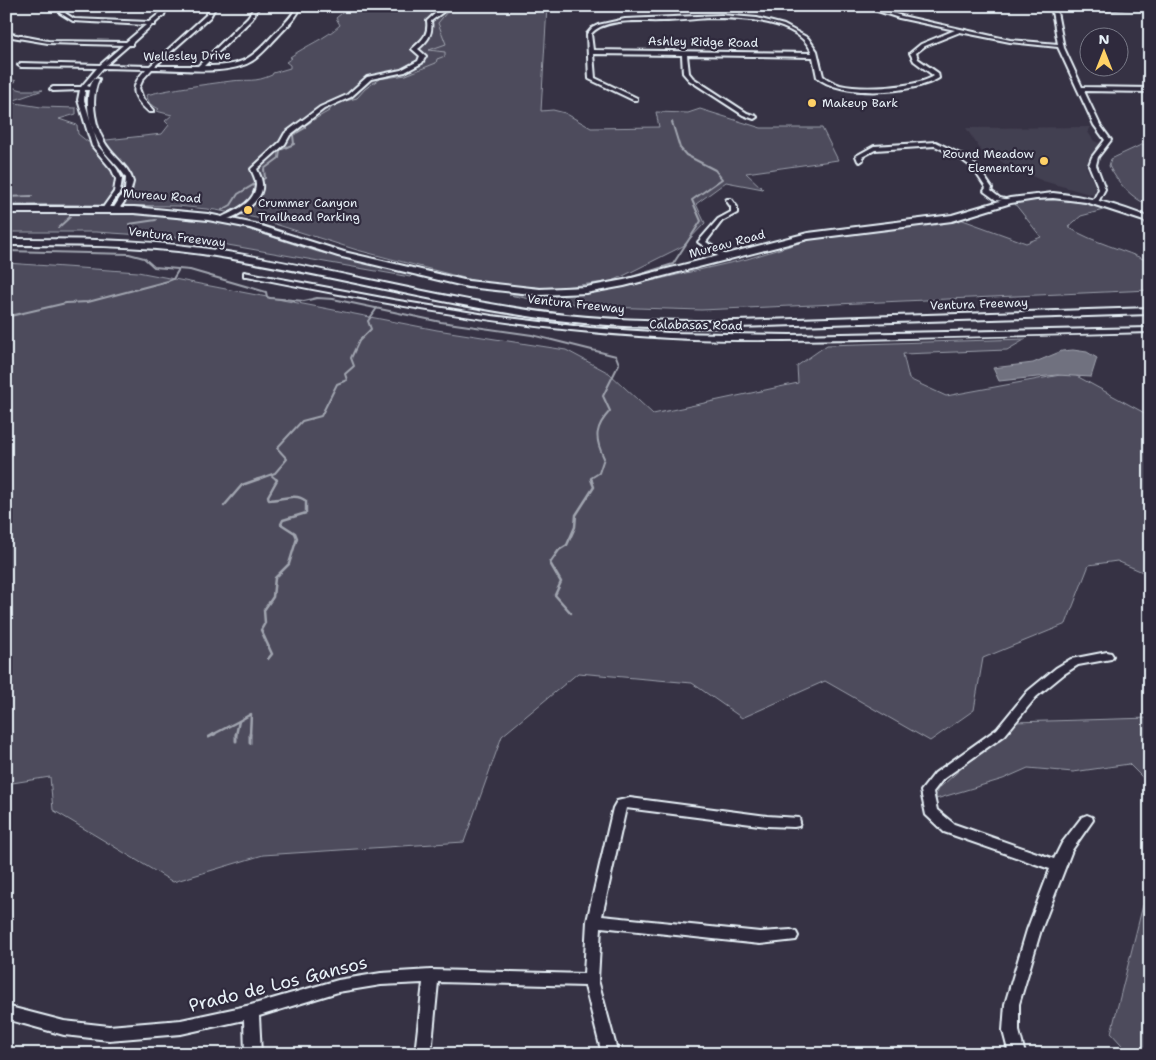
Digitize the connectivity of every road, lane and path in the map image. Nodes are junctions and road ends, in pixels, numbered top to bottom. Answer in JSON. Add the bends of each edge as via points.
{"nodes":[{"id":1,"x":69,"y":6,"type":"edge"},
{"id":2,"x":166,"y":6,"type":"edge"},
{"id":3,"x":171,"y":6,"type":"edge"},
{"id":4,"x":214,"y":6,"type":"edge"},
{"id":5,"x":256,"y":6,"type":"edge"},
{"id":6,"x":299,"y":6,"type":"edge"},
{"id":7,"x":443,"y":6,"type":"edge"},
{"id":8,"x":864,"y":6,"type":"edge"},
{"id":9,"x":1054,"y":6,"type":"edge"},
{"id":10,"x":1135,"y":6,"type":"edge"},
{"id":11,"x":1150,"y":10,"type":"edge"},
{"id":12,"x":598,"y":21,"type":"dead end"},
{"id":13,"x":154,"y":24,"type":"junction"},
{"id":14,"x":604,"y":24,"type":"junction"},
{"id":15,"x":960,"y":30,"type":"junction"},
{"id":16,"x":7,"y":36,"type":"edge"},
{"id":17,"x":131,"y":44,"type":"junction"},
{"id":18,"x":1060,"y":46,"type":"junction"},
{"id":19,"x":591,"y":52,"type":"junction"},
{"id":20,"x":684,"y":54,"type":"junction"},
{"id":21,"x":814,"y":55,"type":"junction"},
{"id":22,"x":21,"y":65,"type":"dead end"},
{"id":23,"x":106,"y":66,"type":"junction"},
{"id":24,"x":152,"y":67,"type":"junction"},
{"id":25,"x":199,"y":68,"type":"junction"},
{"id":26,"x":87,"y":88,"type":"junction"},
{"id":27,"x":52,"y":89,"type":"dead end"},
{"id":28,"x":1080,"y":89,"type":"junction"},
{"id":29,"x":1150,"y":90,"type":"edge"},
{"id":30,"x":635,"y":99,"type":"dead end"},
{"id":31,"x":151,"y":111,"type":"dead end"},
{"id":32,"x":754,"y":118,"type":"dead end"},
{"id":33,"x":860,"y":160,"type":"dead end"},
{"id":34,"x":729,"y":200,"type":"dead end"},
{"id":35,"x":1096,"y":200,"type":"junction"},
{"id":36,"x":1007,"y":201,"type":"junction"},
{"id":37,"x":6,"y":206,"type":"edge"},
{"id":38,"x":112,"y":207,"type":"junction"},
{"id":39,"x":6,"y":210,"type":"edge"},
{"id":40,"x":226,"y":218,"type":"junction"},
{"id":41,"x":1150,"y":221,"type":"edge"},
{"id":42,"x":6,"y":235,"type":"edge"},
{"id":43,"x":6,"y":242,"type":"edge"},
{"id":44,"x":724,"y":258,"type":"junction"},
{"id":45,"x":247,"y":274,"type":"dead end"},
{"id":46,"x":1150,"y":303,"type":"edge"},
{"id":47,"x":1150,"y":311,"type":"edge"},
{"id":48,"x":1150,"y":330,"type":"edge"},
{"id":49,"x":1107,"y":656,"type":"dead end"},
{"id":50,"x":1086,"y":820,"type":"dead end"},
{"id":51,"x":794,"y":822,"type":"dead end"},
{"id":52,"x":1058,"y":866,"type":"junction"},
{"id":53,"x":594,"y":921,"type":"junction"},
{"id":54,"x":791,"y":936,"type":"dead end"},
{"id":55,"x":431,"y":976,"type":"junction"},
{"id":56,"x":591,"y":980,"type":"junction"},
{"id":57,"x":6,"y":1012,"type":"edge"},
{"id":58,"x":251,"y":1012,"type":"junction"},
{"id":59,"x":253,"y":1054,"type":"edge"},
{"id":60,"x":423,"y":1054,"type":"edge"},
{"id":61,"x":610,"y":1054,"type":"edge"},
{"id":62,"x":1017,"y":1054,"type":"edge"}],
"edges":[{"from":1,"to":13,"type":"street","via":[[62,13],[73,20]]},
{"from":2,"to":13,"type":"street"},
{"from":3,"to":13,"type":"street","via":[[168,13]]},
{"from":4,"to":24,"type":"street","via":[[208,16]]},
{"from":5,"to":25,"type":"street","via":[[250,18]]},
{"from":6,"to":25,"type":"street","name":"Wellesley Drive","via":[[292,20],[255,59],[236,66]]},
{"from":7,"to":40,"type":"street","via":[[429,21],[431,29],[426,39],[415,49],[423,56],[420,62],[399,73],[369,78],[349,96],[328,104],[296,126],[283,143],[254,169],[259,182],[256,197]]},
{"from":8,"to":15,"type":"street"},
{"from":9,"to":10,"type":"street","via":[[1107,9]]},
{"from":9,"to":18,"type":"street"},
{"from":10,"to":11,"type":"street"},
{"from":12,"to":14,"type":"street"},
{"from":13,"to":17,"type":"street"},
{"from":14,"to":19,"type":"street","via":[[590,31]]},
{"from":14,"to":21,"type":"street","via":[[720,17],[758,20],[784,27],[805,38]]},
{"from":15,"to":18,"type":"street","via":[[1022,44]]},
{"from":15,"to":21,"type":"street","via":[[912,53],[937,77],[928,83],[866,88],[831,84],[820,78]]},
{"from":16,"to":17,"type":"street","via":[[48,42]]},
{"from":17,"to":23,"type":"street"},
{"from":18,"to":28,"type":"street"},
{"from":19,"to":20,"type":"street","name":"Ashley Ridge Road"},
{"from":19,"to":30,"type":"street","via":[[592,79]]},
{"from":20,"to":21,"type":"street","name":"Ashley Ridge Road"},
{"from":20,"to":32,"type":"street","via":[[686,73],[691,80]]},
{"from":22,"to":23,"type":"street","name":"Wellesley Drive"},
{"from":23,"to":24,"type":"street","name":"Wellesley Drive"},
{"from":23,"to":26,"type":"street"},
{"from":24,"to":25,"type":"street","name":"Wellesley Drive"},
{"from":24,"to":31,"type":"street","via":[[141,77],[136,89]]},
{"from":26,"to":27,"type":"street"},
{"from":26,"to":38,"type":"street","via":[[81,100],[95,146],[119,180]]},
{"from":26,"to":38,"type":"street","via":[[103,145],[129,178],[129,190]]},
{"from":28,"to":29,"type":"street"},
{"from":28,"to":35,"type":"street","via":[[1098,127],[1108,140],[1093,162],[1102,189]]},
{"from":33,"to":36,"type":"street","via":[[859,156],[874,148],[936,144],[975,167],[989,188],[987,191]]},
{"from":34,"to":44,"type":"street","via":[[734,213],[720,220],[702,242]]},
{"from":35,"to":36,"type":"main road","name":"Mureau Road","via":[[1052,195]]},
{"from":35,"to":41,"type":"main road","name":"Mureau Road"},
{"from":36,"to":44,"type":"main road","name":"Mureau Road","via":[[964,216],[808,236]]},
{"from":37,"to":38,"type":"main road","name":"Mureau Road"},
{"from":38,"to":39,"type":"main road","name":"Mureau Road"},
{"from":38,"to":40,"type":"main road","name":"Mureau Road"},
{"from":40,"to":44,"type":"main road","name":"Mureau Road","via":[[341,254],[468,284],[532,292],[607,287]]},
{"from":42,"to":46,"type":"highway","name":"Ventura Freeway","via":[[114,236],[213,245],[523,304],[629,314],[717,316]]},
{"from":43,"to":47,"type":"highway","name":"Ventura Freeway","via":[[107,243],[192,250],[494,307],[612,322],[690,325]]},
{"from":45,"to":48,"type":"street","name":"Calabasas Road","via":[[500,319],[642,335],[783,337]]},
{"from":49,"to":52,"type":"street","via":[[1075,662],[1060,671],[1032,694],[1001,732],[939,776],[927,791],[931,812],[948,828]]},
{"from":50,"to":52,"type":"street"},
{"from":51,"to":53,"type":"street","via":[[767,822],[622,804]]},
{"from":52,"to":62,"type":"street","via":[[1034,930],[1012,1004],[1011,1032]]},
{"from":53,"to":54,"type":"street","via":[[760,938]]},
{"from":53,"to":56,"type":"street"},
{"from":55,"to":56,"type":"street","name":"Prado de Los Gansos"},
{"from":55,"to":58,"type":"street","name":"Prado de Los Gansos","via":[[338,986]]},
{"from":55,"to":60,"type":"street"},
{"from":56,"to":61,"type":"street"},
{"from":57,"to":58,"type":"street","name":"Prado de Los Gansos","via":[[64,1028],[109,1033],[181,1027]]},
{"from":58,"to":59,"type":"street"}]}
